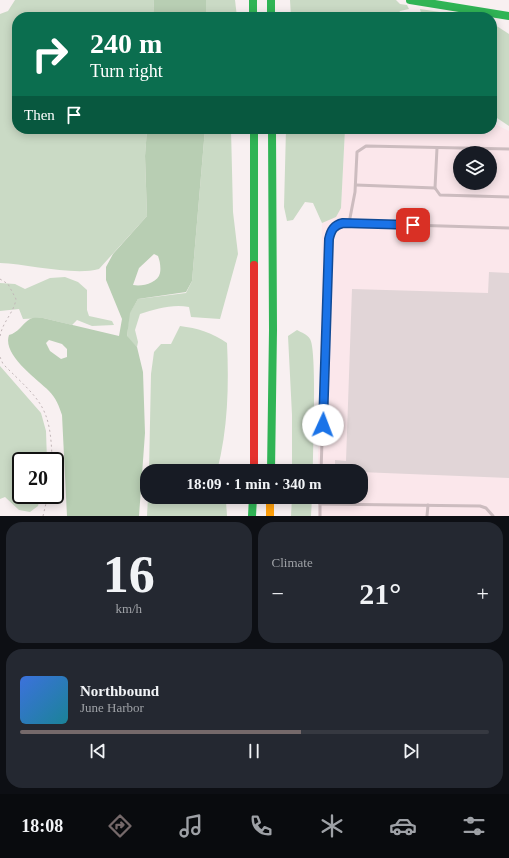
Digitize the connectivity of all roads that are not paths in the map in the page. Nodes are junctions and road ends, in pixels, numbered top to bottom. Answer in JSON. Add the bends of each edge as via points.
{"nodes":[{"id":1,"x":253,"y":0,"type":"edge"},
{"id":2,"x":271,"y":0,"type":"edge"},
{"id":3,"x":410,"y":0,"type":"edge"},
{"id":4,"x":253,"y":12,"type":"edge"},
{"id":5,"x":271,"y":12,"type":"edge"},
{"id":6,"x":484,"y":12,"type":"edge"},
{"id":7,"x":497,"y":14,"type":"edge"},
{"id":8,"x":509,"y":16,"type":"edge"},
{"id":9,"x":254,"y":134,"type":"edge"},
{"id":10,"x":272,"y":134,"type":"edge"},
{"id":11,"x":437,"y":148,"type":"junction"},
{"id":12,"x":509,"y":149,"type":"edge"},
{"id":13,"x":356,"y":185,"type":"junction"},
{"id":14,"x":435,"y":188,"type":"junction"},
{"id":15,"x":509,"y":197,"type":"edge"},
{"id":16,"x":349,"y":223,"type":"junction"},
{"id":17,"x":509,"y":228,"type":"edge"},
{"id":18,"x":254,"y":464,"type":"edge"},
{"id":19,"x":271,"y":464,"type":"edge"},
{"id":20,"x":321,"y":464,"type":"edge"},
{"id":21,"x":253,"y":504,"type":"edge"},
{"id":22,"x":270,"y":504,"type":"edge"},
{"id":23,"x":320,"y":504,"type":"joint"},
{"id":24,"x":428,"y":505,"type":"junction"},
{"id":25,"x":252,"y":516,"type":"edge"},
{"id":26,"x":270,"y":516,"type":"edge"},
{"id":27,"x":320,"y":516,"type":"edge"},
{"id":28,"x":427,"y":516,"type":"edge"},
{"id":29,"x":492,"y":516,"type":"edge"}],
"edges":[{"from":1,"to":4,"type":"main road"},
{"from":2,"to":5,"type":"main road"},
{"from":3,"to":6,"type":"main road"},
{"from":7,"to":8,"type":"main road"},
{"from":9,"to":18,"type":"main road"},
{"from":10,"to":19,"type":"main road"},
{"from":11,"to":12,"type":"lane"},
{"from":11,"to":13,"type":"lane","via":[[366,146],[357,152]]},
{"from":11,"to":14,"type":"lane"},
{"from":13,"to":14,"type":"lane"},
{"from":13,"to":16,"type":"lane"},
{"from":14,"to":15,"type":"lane","via":[[440,195]]},
{"from":16,"to":17,"type":"lane"},
{"from":16,"to":20,"type":"lane","via":[[335,226],[329,239]]},
{"from":21,"to":25,"type":"main road"},
{"from":22,"to":26,"type":"main road"},
{"from":23,"to":24,"type":"lane"},
{"from":23,"to":27,"type":"lane"},
{"from":24,"to":28,"type":"lane"},
{"from":24,"to":29,"type":"lane","via":[[480,506],[486,508]]}]}
